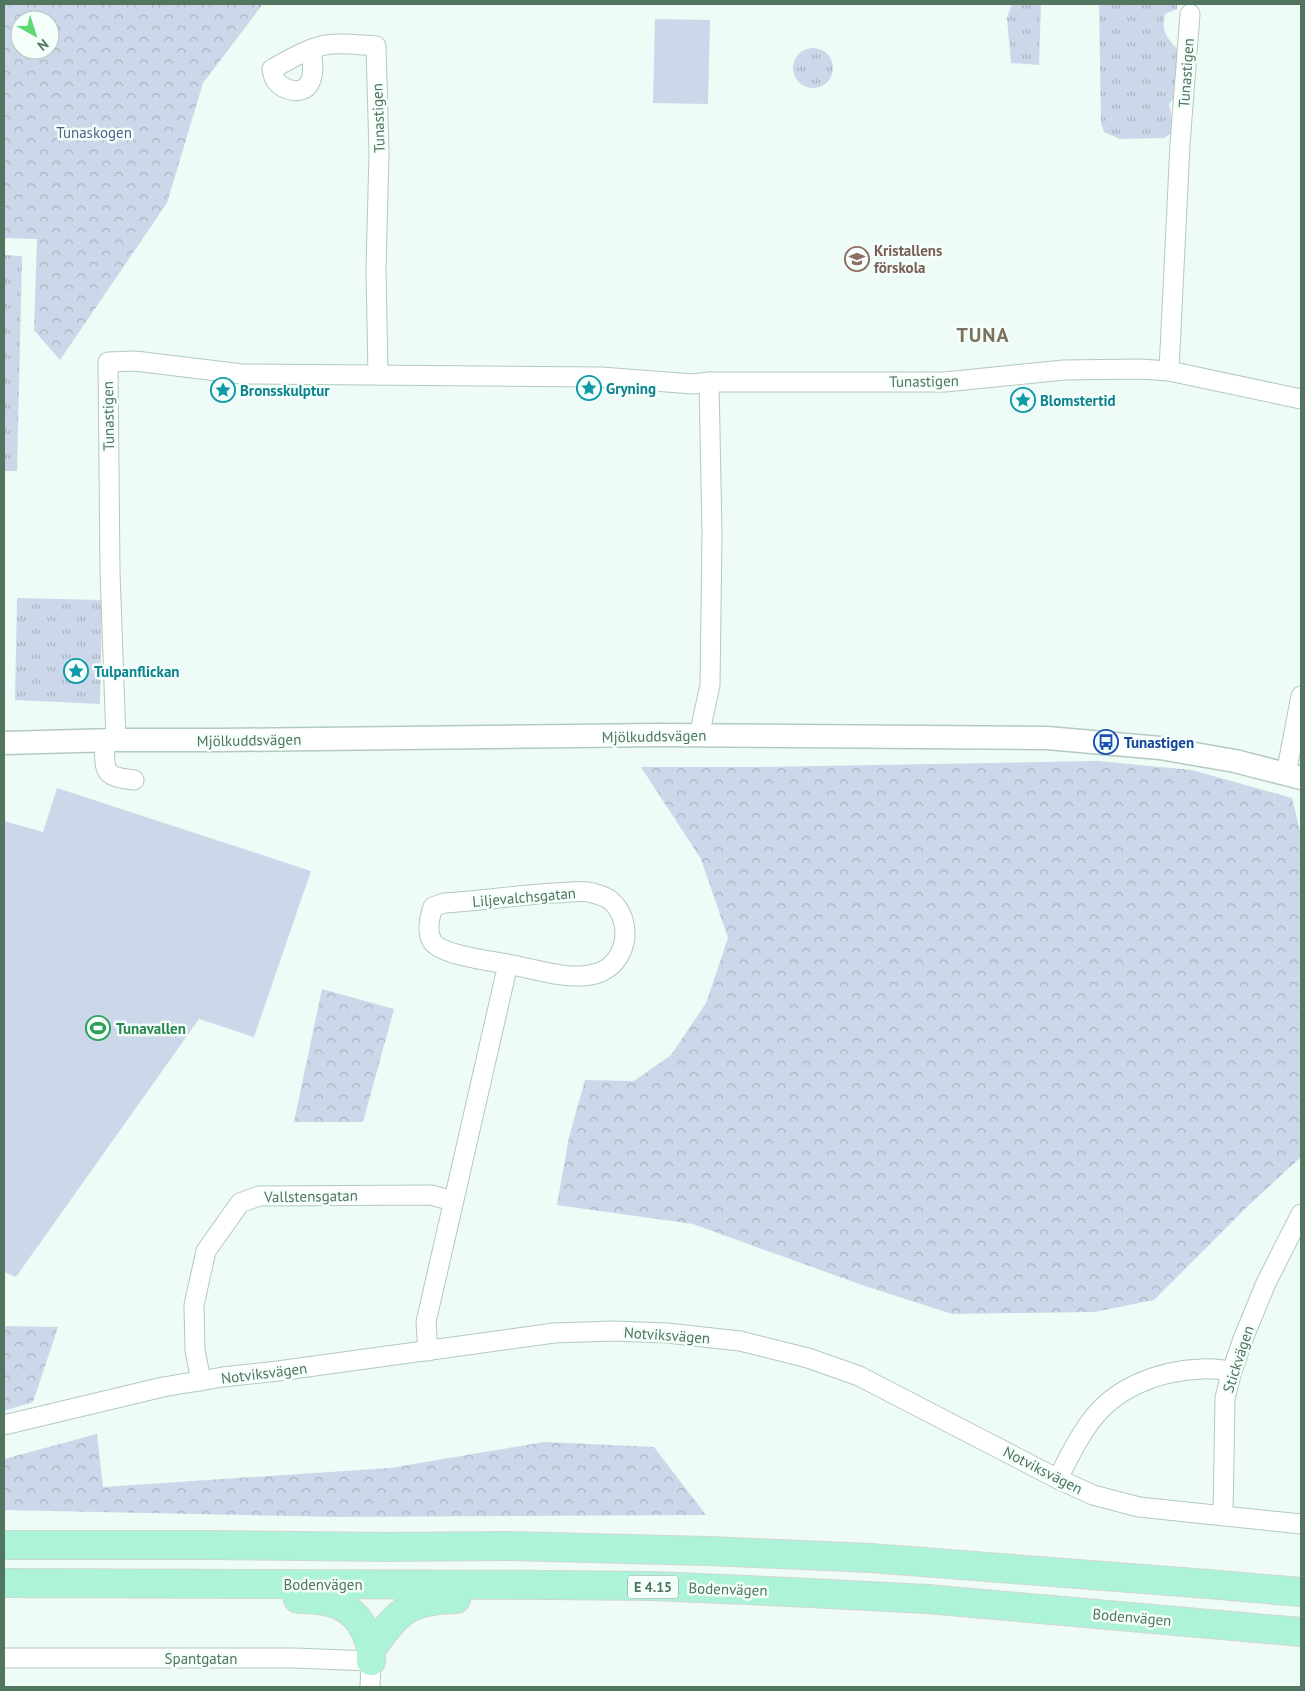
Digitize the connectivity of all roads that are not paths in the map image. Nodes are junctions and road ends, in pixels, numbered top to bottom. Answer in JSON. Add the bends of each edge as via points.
{"nodes":[{"id":1,"x":1190,"y":14,"type":"dead end"},
{"id":2,"x":311,"y":50,"type":"dead end"},
{"id":3,"x":1169,"y":371,"type":"junction"},
{"id":4,"x":378,"y":375,"type":"junction"},
{"id":5,"x":709,"y":382,"type":"junction"},
{"id":6,"x":1301,"y":399,"type":"edge"},
{"id":7,"x":1301,"y":696,"type":"edge"},
{"id":8,"x":698,"y":736,"type":"junction"},
{"id":9,"x":110,"y":740,"type":"junction"},
{"id":10,"x":4,"y":743,"type":"edge"},
{"id":11,"x":1294,"y":776,"type":"edge"},
{"id":12,"x":134,"y":780,"type":"dead end"},
{"id":13,"x":508,"y":964,"type":"junction"},
{"id":14,"x":453,"y":1201,"type":"junction"},
{"id":15,"x":1301,"y":1214,"type":"edge"},
{"id":16,"x":428,"y":1351,"type":"junction"},
{"id":17,"x":1232,"y":1372,"type":"junction"},
{"id":18,"x":201,"y":1381,"type":"junction"},
{"id":19,"x":4,"y":1425,"type":"edge"},
{"id":20,"x":1058,"y":1479,"type":"junction"},
{"id":21,"x":1223,"y":1516,"type":"junction"},
{"id":22,"x":1301,"y":1524,"type":"edge"},
{"id":23,"x":4,"y":1546,"type":"edge"},
{"id":24,"x":4,"y":1583,"type":"edge"},
{"id":25,"x":195,"y":1583,"type":"junction"},
{"id":26,"x":550,"y":1585,"type":"junction"},
{"id":27,"x":1301,"y":1592,"type":"edge"},
{"id":28,"x":1301,"y":1632,"type":"edge"},
{"id":29,"x":4,"y":1658,"type":"edge"},
{"id":30,"x":371,"y":1665,"type":"edge"}],
"edges":[{"from":1,"to":3,"type":"street","name":"Tunastigen"},
{"from":2,"to":4,"type":"street","name":"Tunastigen","via":[[325,45],[376,46]]},
{"from":3,"to":5,"type":"street","name":"Tunastigen","via":[[1064,370],[945,382]]},
{"from":3,"to":6,"type":"street","name":"Tunastigen"},
{"from":4,"to":5,"type":"street","name":"Tunastigen","via":[[601,376],[693,384]]},
{"from":4,"to":9,"type":"street","name":"Tunastigen","via":[[242,374],[135,361],[108,362]]},
{"from":5,"to":8,"type":"street","via":[[710,685]]},
{"from":7,"to":11,"type":"street"},
{"from":8,"to":9,"type":"street","name":"Mjölkuddsvägen"},
{"from":8,"to":11,"type":"street","name":"Mjölkuddsvägen","via":[[1047,738],[1160,748]]},
{"from":9,"to":10,"type":"street","name":"Mjölkuddsvägen"},
{"from":9,"to":12,"type":"street","via":[[105,761],[108,772],[116,778]]},
{"from":13,"to":13,"type":"street","name":"Liljevalchsgatan","via":[[448,951],[432,942],[429,924],[433,907],[444,903],[586,891],[609,899],[622,915],[626,927],[621,952],[603,971],[578,976]]},
{"from":13,"to":14,"type":"street"},
{"from":14,"to":16,"type":"street","via":[[426,1322]]},
{"from":14,"to":18,"type":"street","name":"Vallstensgatan","via":[[432,1195],[259,1196],[240,1203],[206,1251],[194,1305],[195,1350]]},
{"from":15,"to":17,"type":"street","name":"Stickvägen","via":[[1266,1283]]},
{"from":16,"to":18,"type":"street","name":"Notviksvägen"},
{"from":16,"to":20,"type":"street","name":"Notviksvägen","via":[[554,1333],[667,1333],[740,1341],[808,1358],[859,1376]]},
{"from":17,"to":20,"type":"street","via":[[1202,1369],[1160,1374],[1128,1388],[1108,1402],[1089,1423]]},
{"from":17,"to":21,"type":"street","name":"Stickvägen","via":[[1225,1398]]},
{"from":18,"to":19,"type":"street","name":"Notviksvägen"},
{"from":20,"to":21,"type":"street","name":"Notviksvägen","via":[[1093,1495],[1140,1507]]},
{"from":21,"to":22,"type":"street","name":"Notviksvägen"},
{"from":23,"to":27,"type":"main road","via":[[506,1546],[708,1551],[871,1558]]},
{"from":24,"to":25,"type":"main road","name":"Bodenvägen","number":"E 4.15"},
{"from":25,"to":26,"type":"main road","name":"Bodenvägen","number":"E 4.15"},
{"from":25,"to":30,"type":"main road","via":[[230,1597],[318,1599],[338,1604],[361,1624]]},
{"from":26,"to":28,"type":"main road","name":"Bodenvägen","number":"E 4.15","via":[[652,1586],[927,1599]]},
{"from":26,"to":30,"type":"main road","via":[[513,1598],[439,1599],[415,1605],[391,1622]]},
{"from":29,"to":30,"type":"street","name":"Spantgatan","via":[[294,1658]]}]}
